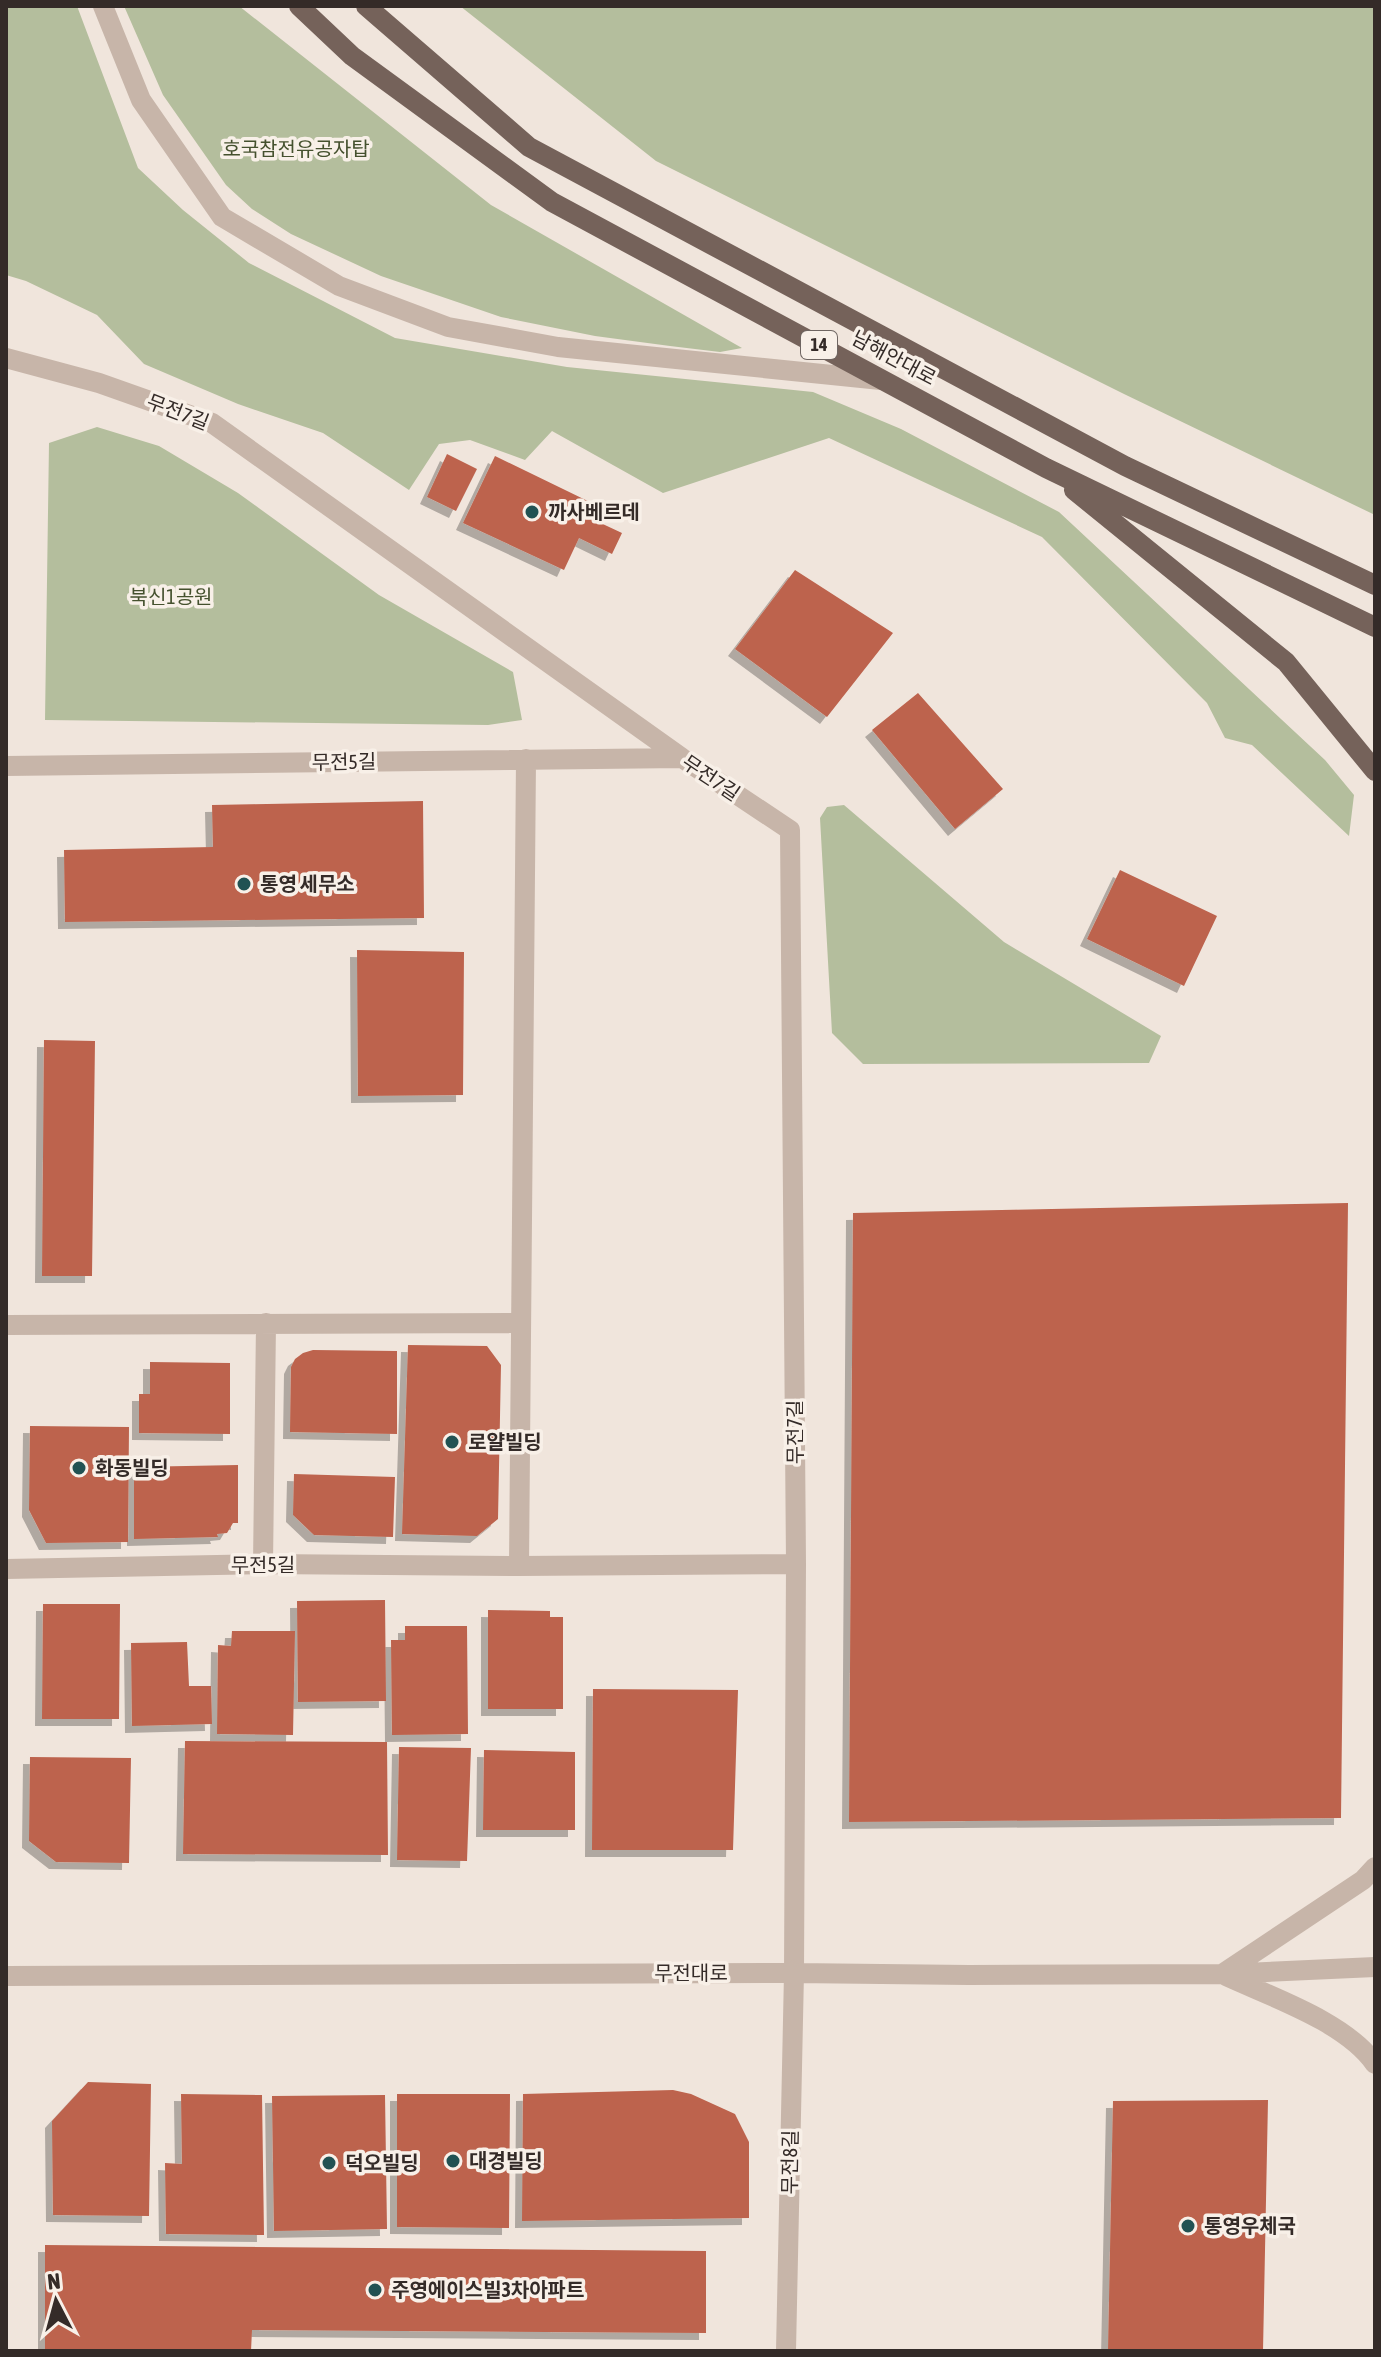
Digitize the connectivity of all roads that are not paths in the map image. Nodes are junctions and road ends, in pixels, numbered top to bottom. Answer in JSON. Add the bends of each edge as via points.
{"nodes":[{"id":1,"x":103,"y":6,"type":"edge"},
{"id":2,"x":299,"y":6,"type":"edge"},
{"id":3,"x":366,"y":6,"type":"edge"},
{"id":4,"x":6,"y":358,"type":"edge"},
{"id":5,"x":885,"y":380,"type":"junction"},
{"id":6,"x":1046,"y":468,"type":"junction"},
{"id":7,"x":1375,"y":585,"type":"edge"},
{"id":8,"x":1375,"y":627,"type":"edge"},
{"id":9,"x":682,"y":758,"type":"junction"},
{"id":10,"x":526,"y":759,"type":"junction"},
{"id":11,"x":6,"y":766,"type":"edge"},
{"id":12,"x":1375,"y":771,"type":"edge"},
{"id":13,"x":266,"y":1323,"type":"junction"},
{"id":14,"x":521,"y":1323,"type":"junction"},
{"id":15,"x":6,"y":1325,"type":"edge"},
{"id":16,"x":263,"y":1564,"type":"junction"},
{"id":17,"x":796,"y":1564,"type":"junction"},
{"id":18,"x":519,"y":1566,"type":"junction"},
{"id":19,"x":6,"y":1569,"type":"edge"},
{"id":20,"x":1375,"y":1867,"type":"edge"},
{"id":21,"x":1375,"y":1967,"type":"edge"},
{"id":22,"x":794,"y":1973,"type":"junction"},
{"id":23,"x":1222,"y":1974,"type":"junction"},
{"id":24,"x":6,"y":1976,"type":"edge"},
{"id":25,"x":1375,"y":2064,"type":"edge"},
{"id":26,"x":786,"y":2351,"type":"edge"}],
"edges":[{"from":1,"to":5,"type":"street","via":[[141,100],[222,217],[339,286],[448,327],[558,347]]},
{"from":2,"to":5,"type":"main road","name":"남해안대로","number":"14","via":[[352,56],[552,202]]},
{"from":3,"to":7,"type":"main road","name":"남해안대로","number":"14","via":[[529,147],[1125,466]]},
{"from":4,"to":9,"type":"street","name":"무전7길","via":[[99,383],[212,423]]},
{"from":5,"to":6,"type":"main road","name":"남해안대로","number":"14"},
{"from":6,"to":8,"type":"main road","name":"남해안대로","number":"14"},
{"from":6,"to":12,"type":"main road","via":[[1286,662]]},
{"from":9,"to":10,"type":"street","name":"무전5길"},
{"from":9,"to":17,"type":"street","name":"무전7길","via":[[790,830]]},
{"from":10,"to":11,"type":"street","name":"무전5길"},
{"from":10,"to":14,"type":"street"},
{"from":13,"to":14,"type":"street"},
{"from":13,"to":15,"type":"street"},
{"from":13,"to":16,"type":"street"},
{"from":14,"to":18,"type":"street"},
{"from":16,"to":18,"type":"street","name":"무전5길"},
{"from":16,"to":19,"type":"street","name":"무전5길"},
{"from":17,"to":18,"type":"street"},
{"from":17,"to":22,"type":"street","name":"무전7길"},
{"from":20,"to":23,"type":"street"},
{"from":21,"to":23,"type":"street","name":"무전대로"},
{"from":22,"to":23,"type":"street","name":"무전대로"},
{"from":22,"to":24,"type":"street","name":"무전대로"},
{"from":22,"to":26,"type":"street","name":"무전8길"},
{"from":23,"to":25,"type":"street","via":[[1321,2021],[1365,2049]]}]}
